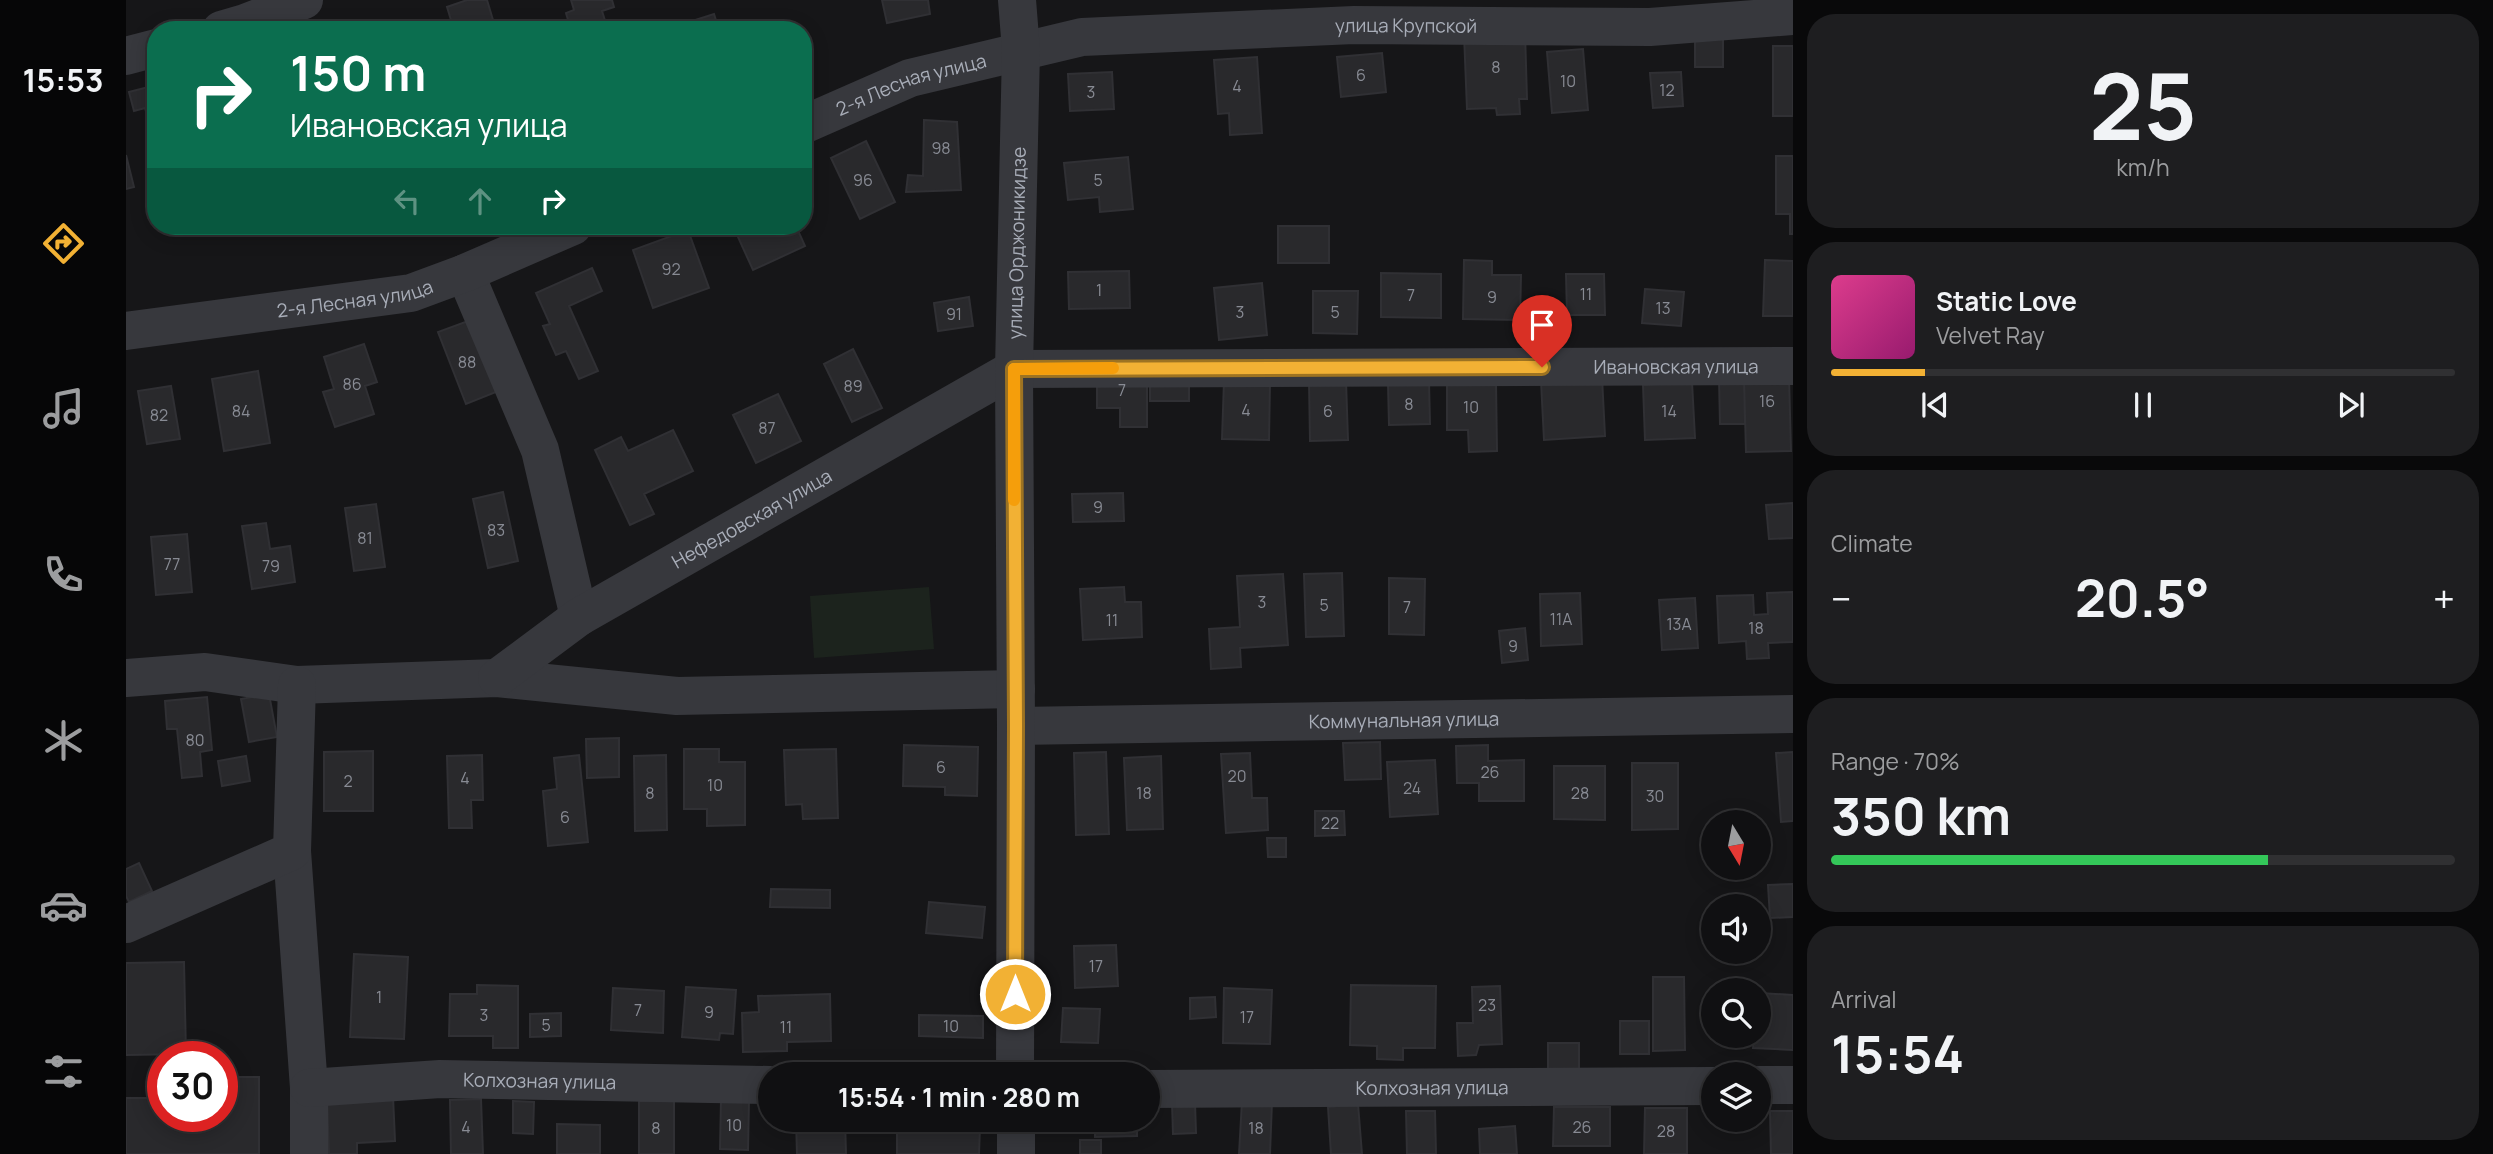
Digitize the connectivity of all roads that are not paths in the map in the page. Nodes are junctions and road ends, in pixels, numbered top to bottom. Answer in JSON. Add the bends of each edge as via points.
{"nodes":[{"id":1,"x":303,"y":0,"type":"edge"},
{"id":2,"x":1017,"y":0,"type":"edge"},
{"id":3,"x":1793,"y":16,"type":"edge"},
{"id":4,"x":250,"y":21,"type":"edge"},
{"id":5,"x":147,"y":50,"type":"edge"},
{"id":6,"x":1021,"y":50,"type":"junction"},
{"id":7,"x":126,"y":56,"type":"edge"},
{"id":8,"x":812,"y":121,"type":"edge"},
{"id":9,"x":552,"y":235,"type":"edge"},
{"id":10,"x":465,"y":273,"type":"junction"},
{"id":11,"x":126,"y":331,"type":"edge"},
{"id":12,"x":1793,"y":366,"type":"edge"},
{"id":13,"x":1014,"y":369,"type":"junction"},
{"id":14,"x":579,"y":617,"type":"junction"},
{"id":15,"x":126,"y":678,"type":"edge"},
{"id":16,"x":497,"y":678,"type":"junction"},
{"id":17,"x":297,"y":685,"type":"junction"},
{"id":18,"x":1016,"y":689,"type":"junction"},
{"id":19,"x":1793,"y":715,"type":"edge"},
{"id":20,"x":1016,"y":726,"type":"junction"},
{"id":21,"x":292,"y":851,"type":"junction"},
{"id":22,"x":126,"y":924,"type":"edge"},
{"id":23,"x":1015,"y":1062,"type":"edge"},
{"id":24,"x":758,"y":1085,"type":"edge"},
{"id":25,"x":1771,"y":1085,"type":"edge"},
{"id":26,"x":1793,"y":1085,"type":"edge"},
{"id":27,"x":1701,"y":1086,"type":"edge"},
{"id":28,"x":309,"y":1088,"type":"junction"},
{"id":29,"x":1160,"y":1088,"type":"edge"},
{"id":30,"x":1016,"y":1132,"type":"edge"},
{"id":31,"x":309,"y":1154,"type":"edge"},
{"id":32,"x":1016,"y":1154,"type":"edge"}],
"edges":[{"from":1,"to":4,"type":"street"},
{"from":2,"to":6,"type":"street","name":"улица Орджоникидзе"},
{"from":3,"to":6,"type":"street","name":"улица Крупской","via":[[1650,27],[1354,25],[1082,37]]},
{"from":5,"to":7,"type":"street"},
{"from":6,"to":8,"type":"street","name":"2-я Лесная улица","via":[[911,78]]},
{"from":6,"to":13,"type":"street","name":"улица Орджоникидзе"},
{"from":9,"to":10,"type":"street","name":"2-я Лесная улица"},
{"from":10,"to":11,"type":"street","name":"2-я Лесная улица","via":[[411,293]]},
{"from":10,"to":14,"type":"street","via":[[540,450]]},
{"from":12,"to":13,"type":"street","name":"Ивановская улица"},
{"from":13,"to":14,"type":"street","name":"Нефедовская улица"},
{"from":13,"to":18,"type":"street","name":"улица Орджоникидзе"},
{"from":14,"to":16,"type":"street","name":"Нефедовская улица"},
{"from":15,"to":17,"type":"street","via":[[205,672]]},
{"from":16,"to":17,"type":"street"},
{"from":16,"to":18,"type":"street","via":[[677,696]]},
{"from":17,"to":21,"type":"street"},
{"from":18,"to":20,"type":"street","name":"улица Орджоникидзе"},
{"from":19,"to":20,"type":"street","name":"Коммунальная улица"},
{"from":20,"to":23,"type":"street","name":"улица Орджоникидзе"},
{"from":21,"to":22,"type":"street"},
{"from":21,"to":28,"type":"street"},
{"from":24,"to":28,"type":"street","name":"Колхозная улица","via":[[440,1079]]},
{"from":25,"to":26,"type":"street"},
{"from":27,"to":29,"type":"street","name":"Колхозная улица"},
{"from":28,"to":31,"type":"street"},
{"from":30,"to":32,"type":"street"}]}
